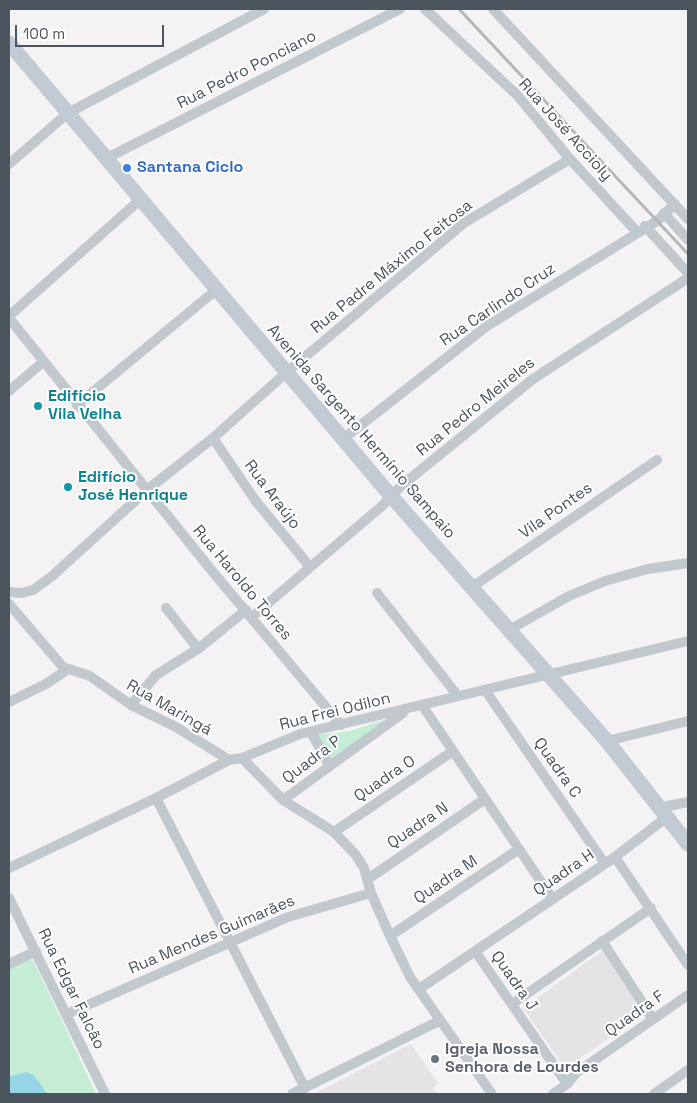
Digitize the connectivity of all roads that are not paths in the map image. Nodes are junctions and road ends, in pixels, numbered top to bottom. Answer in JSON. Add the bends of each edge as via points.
{"nodes":[{"id":1,"x":264,"y":9,"type":"edge"},
{"id":2,"x":400,"y":9,"type":"edge"},
{"id":3,"x":425,"y":9,"type":"edge"},
{"id":4,"x":493,"y":9,"type":"edge"},
{"id":5,"x":9,"y":42,"type":"edge"},
{"id":6,"x":68,"y":114,"type":"junction"},
{"id":7,"x":107,"y":158,"type":"junction"},
{"id":8,"x":570,"y":159,"type":"junction"},
{"id":9,"x":9,"y":164,"type":"edge"},
{"id":10,"x":141,"y":199,"type":"junction"},
{"id":11,"x":675,"y":204,"type":"junction"},
{"id":12,"x":664,"y":213,"type":"junction"},
{"id":13,"x":688,"y":218,"type":"edge"},
{"id":14,"x":641,"y":229,"type":"junction"},
{"id":15,"x":688,"y":240,"type":"edge"},
{"id":16,"x":688,"y":273,"type":"edge"},
{"id":17,"x":688,"y":278,"type":"edge"},
{"id":18,"x":216,"y":290,"type":"junction"},
{"id":19,"x":9,"y":317,"type":"edge"},
{"id":20,"x":43,"y":362,"type":"junction"},
{"id":21,"x":286,"y":372,"type":"junction"},
{"id":22,"x":9,"y":391,"type":"edge"},
{"id":23,"x":77,"y":405,"type":"junction"},
{"id":24,"x":213,"y":438,"type":"junction"},
{"id":25,"x":342,"y":439,"type":"junction"},
{"id":26,"x":657,"y":460,"type":"dead end"},
{"id":27,"x":147,"y":490,"type":"junction"},
{"id":28,"x":391,"y":496,"type":"junction"},
{"id":29,"x":688,"y":563,"type":"edge"},
{"id":30,"x":310,"y":567,"type":"junction"},
{"id":31,"x":472,"y":587,"type":"junction"},
{"id":32,"x":9,"y":592,"type":"edge"},
{"id":33,"x":377,"y":593,"type":"dead end"},
{"id":34,"x":9,"y":604,"type":"edge"},
{"id":35,"x":166,"y":608,"type":"dead end"},
{"id":36,"x":249,"y":614,"type":"junction"},
{"id":37,"x":509,"y":630,"type":"junction"},
{"id":38,"x":688,"y":641,"type":"edge"},
{"id":39,"x":198,"y":649,"type":"junction"},
{"id":40,"x":68,"y":669,"type":"junction"},
{"id":41,"x":547,"y":674,"type":"junction"},
{"id":42,"x":485,"y":690,"type":"junction"},
{"id":43,"x":458,"y":696,"type":"junction"},
{"id":44,"x":9,"y":702,"type":"edge"},
{"id":45,"x":130,"y":705,"type":"junction"},
{"id":46,"x":422,"y":705,"type":"junction"},
{"id":47,"x":408,"y":709,"type":"junction"},
{"id":48,"x":688,"y":721,"type":"edge"},
{"id":49,"x":341,"y":725,"type":"junction"},
{"id":50,"x":311,"y":732,"type":"junction"},
{"id":51,"x":607,"y":741,"type":"junction"},
{"id":52,"x":453,"y":751,"type":"junction"},
{"id":53,"x":242,"y":758,"type":"junction"},
{"id":54,"x":229,"y":760,"type":"junction"},
{"id":55,"x":329,"y":765,"type":"junction"},
{"id":56,"x":156,"y":798,"type":"junction"},
{"id":57,"x":485,"y":799,"type":"junction"},
{"id":58,"x":283,"y":800,"type":"junction"},
{"id":59,"x":688,"y":802,"type":"edge"},
{"id":60,"x":663,"y":812,"type":"junction"},
{"id":61,"x":334,"y":832,"type":"junction"},
{"id":62,"x":688,"y":844,"type":"edge"},
{"id":63,"x":519,"y":849,"type":"junction"},
{"id":64,"x":615,"y":857,"type":"junction"},
{"id":65,"x":604,"y":864,"type":"junction"},
{"id":66,"x":9,"y":868,"type":"edge"},
{"id":67,"x":368,"y":879,"type":"junction"},
{"id":68,"x":371,"y":894,"type":"junction"},
{"id":69,"x":9,"y":898,"type":"edge"},
{"id":70,"x":552,"y":898,"type":"junction"},
{"id":71,"x":651,"y":908,"type":"junction"},
{"id":72,"x":390,"y":936,"type":"junction"},
{"id":73,"x":231,"y":940,"type":"junction"},
{"id":74,"x":602,"y":941,"type":"junction"},
{"id":75,"x":36,"y":951,"type":"junction"},
{"id":76,"x":475,"y":951,"type":"junction"},
{"id":77,"x":9,"y":964,"type":"edge"},
{"id":78,"x":688,"y":965,"type":"edge"},
{"id":79,"x":419,"y":989,"type":"junction"},
{"id":80,"x":688,"y":995,"type":"edge"},
{"id":81,"x":512,"y":1004,"type":"junction"},
{"id":82,"x":67,"y":1014,"type":"junction"},
{"id":83,"x":654,"y":1019,"type":"junction"},
{"id":84,"x":439,"y":1021,"type":"junction"},
{"id":85,"x":688,"y":1070,"type":"edge"},
{"id":86,"x":567,"y":1084,"type":"junction"},
{"id":87,"x":305,"y":1088,"type":"junction"},
{"id":88,"x":105,"y":1094,"type":"edge"},
{"id":89,"x":292,"y":1094,"type":"edge"},
{"id":90,"x":492,"y":1094,"type":"edge"},
{"id":91,"x":553,"y":1094,"type":"edge"},
{"id":92,"x":654,"y":1094,"type":"edge"}],
"edges":[{"from":1,"to":6,"type":"street"},
{"from":2,"to":7,"type":"street","name":"Rua Pedro Ponciano"},
{"from":3,"to":8,"type":"street","name":"Rua José Accioly","via":[[517,95]]},
{"from":4,"to":11,"type":"street","name":"Rua José Accioly"},
{"from":5,"to":6,"type":"main road","name":"Avenida Sargento Hermínio Sampaio"},
{"from":6,"to":7,"type":"main road","name":"Avenida Sargento Hermínio Sampaio"},
{"from":6,"to":9,"type":"street"},
{"from":7,"to":10,"type":"main road","name":"Avenida Sargento Hermínio Sampaio"},
{"from":8,"to":14,"type":"street","name":"Rua José Accioly"},
{"from":8,"to":21,"type":"street","name":"Rua Padre Máximo Feitosa","via":[[464,224]]},
{"from":10,"to":18,"type":"main road","name":"Avenida Sargento Hermínio Sampaio"},
{"from":10,"to":19,"type":"street"},
{"from":11,"to":12,"type":"street","name":"Rua Carlindo Cruz"},
{"from":11,"to":13,"type":"street","name":"Rua José Accioly"},
{"from":12,"to":14,"type":"street","name":"Rua Carlindo Cruz","via":[[657,221]]},
{"from":12,"to":15,"type":"street"},
{"from":14,"to":16,"type":"street","name":"Rua José Accioly"},
{"from":14,"to":25,"type":"street","name":"Rua Carlindo Cruz","via":[[487,326]]},
{"from":17,"to":28,"type":"street","name":"Rua Pedro Meireles","via":[[533,379]]},
{"from":18,"to":21,"type":"main road","name":"Avenida Sargento Hermínio Sampaio"},
{"from":18,"to":23,"type":"street"},
{"from":19,"to":20,"type":"street","name":"Rua Haroldo Torres"},
{"from":20,"to":22,"type":"street"},
{"from":20,"to":23,"type":"street","name":"Rua Haroldo Torres"},
{"from":21,"to":24,"type":"street","name":"Rua Padre Máximo Feitosa"},
{"from":21,"to":25,"type":"main road","name":"Avenida Sargento Hermínio Sampaio"},
{"from":23,"to":27,"type":"street","name":"Rua Haroldo Torres"},
{"from":24,"to":27,"type":"street","name":"Rua Padre Máximo Feitosa"},
{"from":24,"to":30,"type":"street","name":"Rua Araújo","via":[[255,500]]},
{"from":25,"to":28,"type":"main road","name":"Avenida Sargento Hermínio Sampaio"},
{"from":26,"to":31,"type":"street","name":"Vila Pontes"},
{"from":27,"to":32,"type":"street","name":"Rua Padre Máximo Feitosa","via":[[51,577],[33,590]]},
{"from":27,"to":36,"type":"street","name":"Rua Haroldo Torres"},
{"from":28,"to":30,"type":"street","name":"Rua Pedro Meireles"},
{"from":28,"to":31,"type":"main road","name":"Avenida Sargento Hermínio Sampaio"},
{"from":29,"to":37,"type":"street","via":[[648,569],[605,581],[569,596]]},
{"from":30,"to":36,"type":"street","name":"Rua Pedro Meireles"},
{"from":31,"to":37,"type":"main road","name":"Avenida Sargento Hermínio Sampaio"},
{"from":33,"to":43,"type":"street"},
{"from":34,"to":40,"type":"street","via":[[58,663]]},
{"from":35,"to":39,"type":"street"},
{"from":36,"to":39,"type":"street","name":"Rua Pedro Meireles"},
{"from":36,"to":49,"type":"street","name":"Rua Haroldo Torres"},
{"from":37,"to":41,"type":"main road","name":"Avenida Sargento Hermínio Sampaio"},
{"from":38,"to":41,"type":"street","name":"Rua Frei Odilon"},
{"from":39,"to":45,"type":"street","name":"Rua Pedro Meireles","via":[[156,675]]},
{"from":40,"to":44,"type":"street"},
{"from":40,"to":45,"type":"street","name":"Rua Maringá","via":[[90,676]]},
{"from":41,"to":42,"type":"street","name":"Rua Frei Odilon"},
{"from":41,"to":51,"type":"main road","name":"Avenida Sargento Hermínio Sampaio"},
{"from":42,"to":43,"type":"street","name":"Rua Frei Odilon"},
{"from":42,"to":65,"type":"street","name":"Quadra C"},
{"from":43,"to":46,"type":"street","name":"Rua Frei Odilon"},
{"from":45,"to":54,"type":"street","name":"Rua Maringá","via":[[191,736]]},
{"from":46,"to":47,"type":"street","name":"Rua Frei Odilon"},
{"from":46,"to":52,"type":"street"},
{"from":47,"to":49,"type":"street","name":"Rua Frei Odilon"},
{"from":47,"to":55,"type":"street","name":"Quadra P"},
{"from":48,"to":51,"type":"street"},
{"from":49,"to":50,"type":"street","name":"Rua Frei Odilon"},
{"from":50,"to":53,"type":"street","name":"Rua Frei Odilon"},
{"from":50,"to":55,"type":"street"},
{"from":51,"to":60,"type":"main road","name":"Avenida Sargento Hermínio Sampaio"},
{"from":52,"to":57,"type":"street"},
{"from":52,"to":61,"type":"street","name":"Quadra O"},
{"from":53,"to":54,"type":"street","name":"Rua Frei Odilon"},
{"from":53,"to":58,"type":"street"},
{"from":54,"to":56,"type":"street","name":"Rua Frei Odilon"},
{"from":55,"to":58,"type":"street","name":"Quadra P"},
{"from":56,"to":66,"type":"street","name":"Rua Frei Odilon"},
{"from":56,"to":73,"type":"street"},
{"from":57,"to":63,"type":"street"},
{"from":57,"to":67,"type":"street","name":"Quadra N"},
{"from":58,"to":61,"type":"street"},
{"from":59,"to":60,"type":"street"},
{"from":60,"to":62,"type":"main road","name":"Avenida Sargento Hermínio Sampaio"},
{"from":60,"to":64,"type":"street","name":"Quadra H"},
{"from":61,"to":67,"type":"street","via":[[356,854]]},
{"from":63,"to":70,"type":"street"},
{"from":63,"to":72,"type":"street","name":"Quadra M"},
{"from":64,"to":65,"type":"street","name":"Quadra H"},
{"from":64,"to":71,"type":"street"},
{"from":65,"to":70,"type":"street","name":"Quadra H"},
{"from":67,"to":68,"type":"street"},
{"from":68,"to":72,"type":"street"},
{"from":68,"to":73,"type":"street","name":"Rua Mendes Guimarães","via":[[288,916]]},
{"from":69,"to":75,"type":"street","name":"Rua Edgar Falcão"},
{"from":70,"to":76,"type":"street","name":"Quadra H"},
{"from":71,"to":74,"type":"street"},
{"from":71,"to":78,"type":"street"},
{"from":72,"to":79,"type":"street"},
{"from":73,"to":82,"type":"street","name":"Rua Mendes Guimarães"},
{"from":73,"to":87,"type":"street"},
{"from":74,"to":81,"type":"street"},
{"from":74,"to":83,"type":"street"},
{"from":75,"to":77,"type":"street"},
{"from":75,"to":82,"type":"street","name":"Rua Edgar Falcão"},
{"from":76,"to":79,"type":"street","name":"Quadra J"},
{"from":76,"to":81,"type":"street","name":"Quadra J"},
{"from":79,"to":84,"type":"street"},
{"from":80,"to":83,"type":"street","name":"Quadra F"},
{"from":81,"to":86,"type":"street","name":"Quadra J"},
{"from":82,"to":88,"type":"street","name":"Rua Edgar Falcão"},
{"from":83,"to":86,"type":"street","name":"Quadra F","via":[[576,1072]]},
{"from":84,"to":87,"type":"street"},
{"from":84,"to":90,"type":"street"},
{"from":85,"to":92,"type":"street"},
{"from":86,"to":91,"type":"street","name":"Quadra F"},
{"from":87,"to":89,"type":"street"}]}
